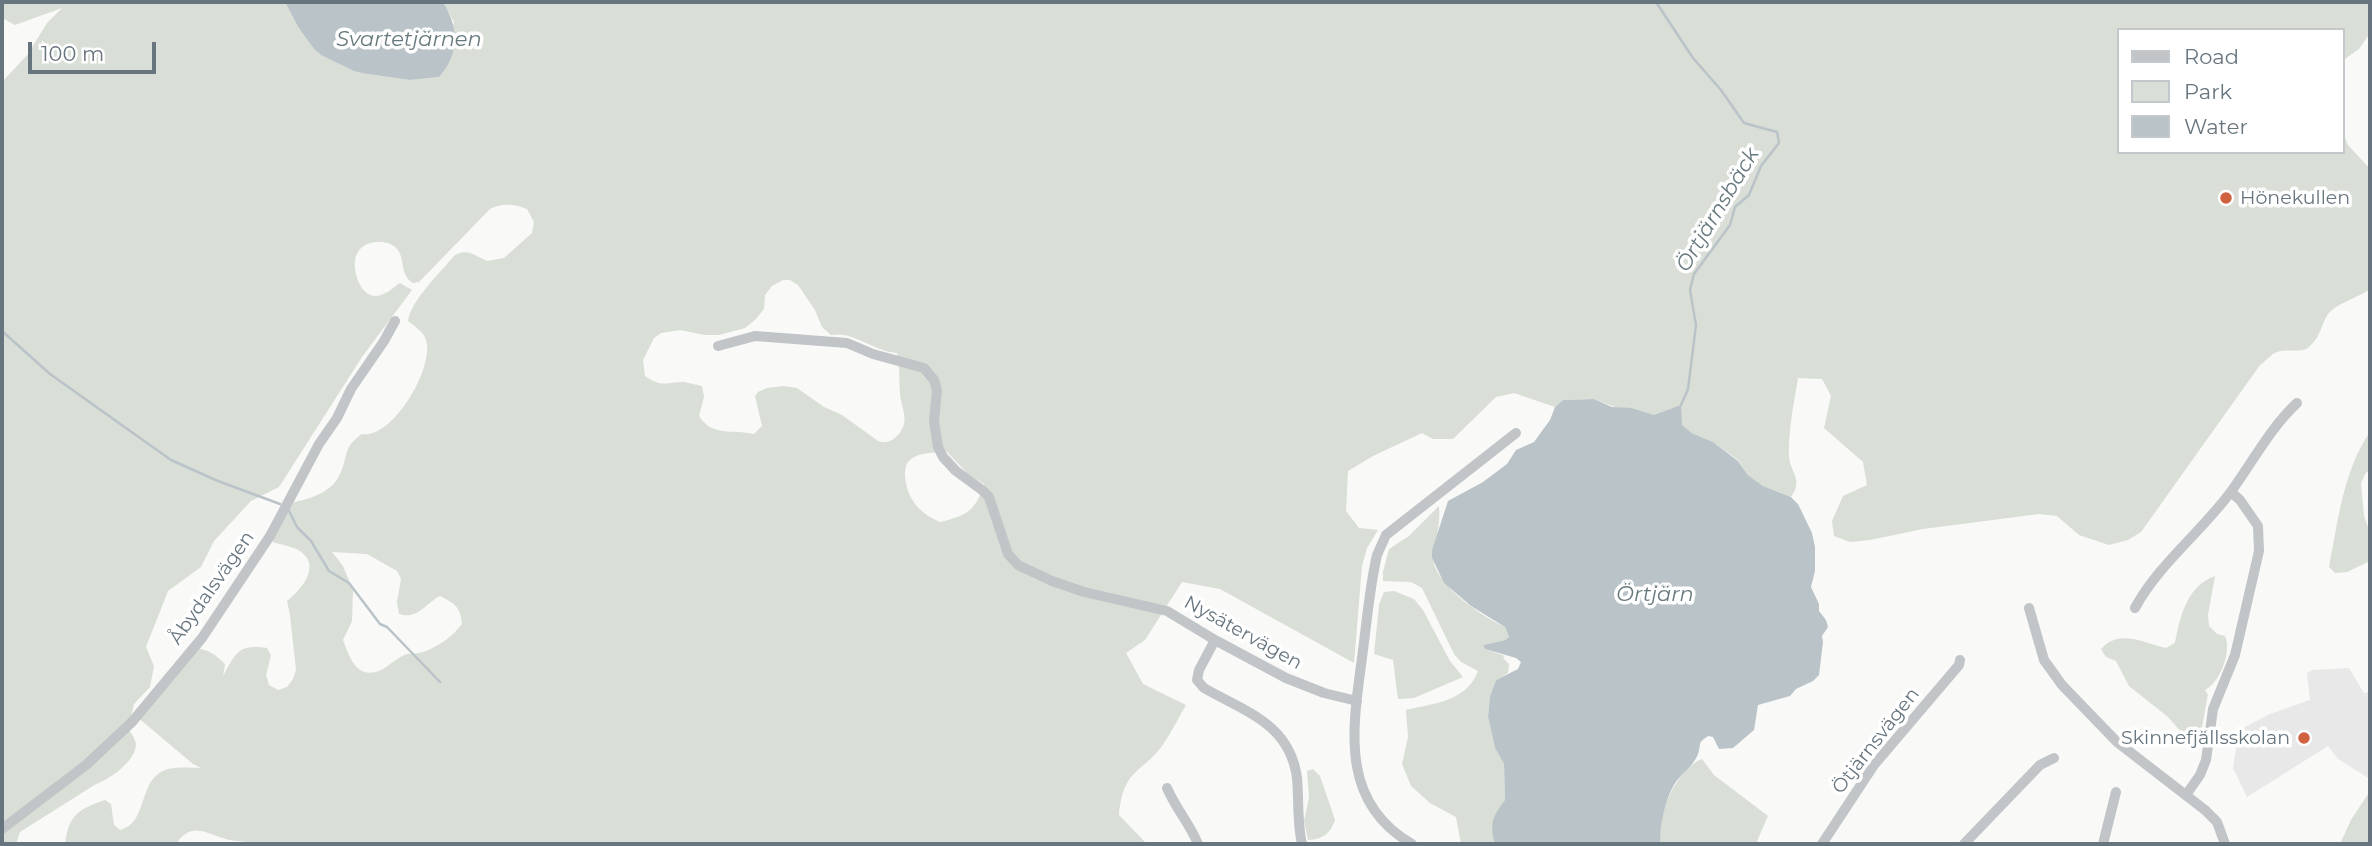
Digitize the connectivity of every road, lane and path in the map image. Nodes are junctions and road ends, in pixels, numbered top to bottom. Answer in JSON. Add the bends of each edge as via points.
{"nodes":[{"id":1,"x":395,"y":321,"type":"dead end"},
{"id":2,"x":718,"y":346,"type":"dead end"},
{"id":3,"x":2297,"y":403,"type":"dead end"},
{"id":4,"x":1516,"y":433,"type":"dead end"},
{"id":5,"x":2231,"y":492,"type":"junction"},
{"id":6,"x":2029,"y":608,"type":"dead end"},
{"id":7,"x":2135,"y":608,"type":"dead end"},
{"id":8,"x":1215,"y":640,"type":"junction"},
{"id":9,"x":1960,"y":660,"type":"dead end"},
{"id":10,"x":1357,"y":701,"type":"junction"},
{"id":11,"x":2054,"y":758,"type":"dead end"},
{"id":12,"x":1167,"y":789,"type":"dead end"},
{"id":13,"x":2116,"y":792,"type":"dead end"},
{"id":14,"x":2186,"y":795,"type":"junction"},
{"id":15,"x":2,"y":829,"type":"edge"},
{"id":16,"x":1198,"y":844,"type":"edge"},
{"id":17,"x":1302,"y":844,"type":"edge"},
{"id":18,"x":1412,"y":844,"type":"edge"},
{"id":19,"x":1822,"y":844,"type":"edge"},
{"id":20,"x":1965,"y":844,"type":"edge"},
{"id":21,"x":2103,"y":844,"type":"edge"},
{"id":22,"x":2225,"y":844,"type":"edge"}],
"edges":[{"from":1,"to":15,"type":"street","name":"Åbydalsvägen","via":[[318,444],[270,536],[202,638],[132,722],[86,765]]},
{"from":2,"to":8,"type":"street","name":"Nysätervägen","via":[[755,337],[847,343],[924,368],[937,390],[934,421],[938,447],[956,471],[989,498],[1012,560],[1084,592],[1167,611]]},
{"from":3,"to":5,"type":"street"},
{"from":4,"to":10,"type":"street","via":[[1380,544]]},
{"from":5,"to":7,"type":"street","via":[[2147,586]]},
{"from":5,"to":14,"type":"street","via":[[2258,526],[2259,551],[2235,655],[2213,709],[2206,760]]},
{"from":6,"to":14,"type":"street","via":[[2044,660],[2062,685],[2117,742]]},
{"from":8,"to":10,"type":"street","name":"Nysätervägen","via":[[1304,687]]},
{"from":8,"to":17,"type":"street","via":[[1197,680],[1264,722],[1288,746],[1295,765]]},
{"from":9,"to":19,"type":"street","name":"Ötjärnsvägen","via":[[1874,765]]},
{"from":10,"to":18,"type":"street","via":[[1353,735],[1359,777],[1382,818]]},
{"from":11,"to":20,"type":"street","via":[[2040,765]]},
{"from":12,"to":16,"type":"street"},
{"from":13,"to":21,"type":"street"},
{"from":14,"to":22,"type":"street","via":[[2217,822]]}]}
